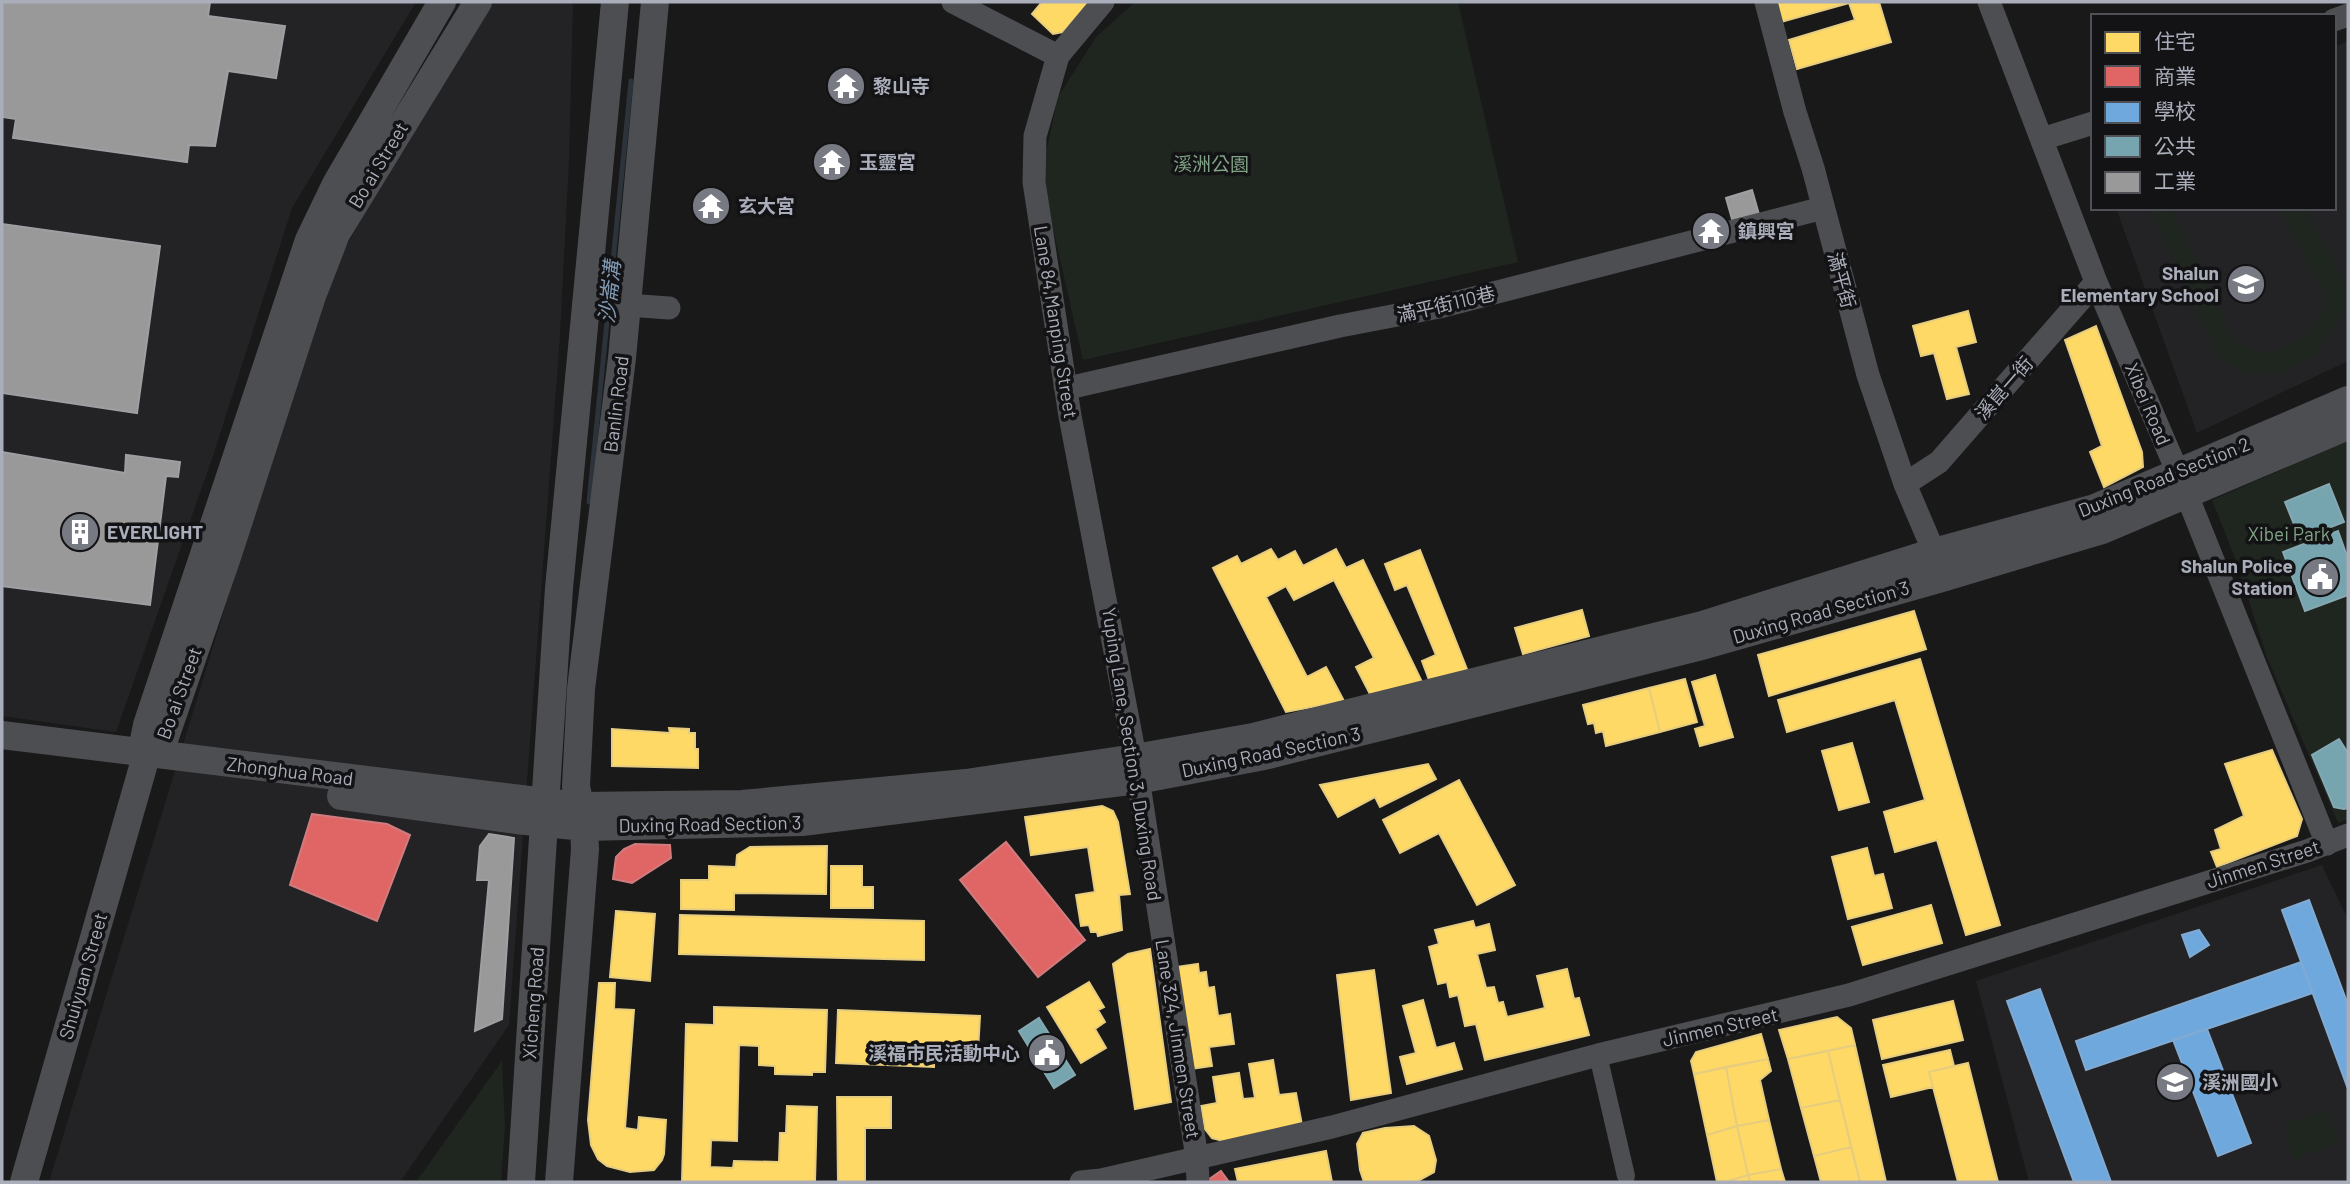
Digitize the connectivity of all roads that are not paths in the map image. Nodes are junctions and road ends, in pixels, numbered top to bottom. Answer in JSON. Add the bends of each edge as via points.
{"nodes":[{"id":1,"x":442,"y":2,"type":"edge"},
{"id":2,"x":478,"y":2,"type":"edge"},
{"id":3,"x":615,"y":2,"type":"edge"},
{"id":4,"x":655,"y":2,"type":"edge"},
{"id":5,"x":953,"y":2,"type":"edge"},
{"id":6,"x":1103,"y":2,"type":"edge"},
{"id":7,"x":1766,"y":2,"type":"edge"},
{"id":8,"x":1989,"y":2,"type":"edge"},
{"id":9,"x":1058,"y":56,"type":"junction"},
{"id":10,"x":2091,"y":123,"type":"edge"},
{"id":11,"x":2042,"y":139,"type":"junction"},
{"id":12,"x":1823,"y":208,"type":"junction"},
{"id":13,"x":2096,"y":282,"type":"junction"},
{"id":14,"x":627,"y":304,"type":"junction"},
{"id":15,"x":669,"y":308,"type":"dead end"},
{"id":16,"x":1065,"y":386,"type":"junction"},
{"id":17,"x":2348,"y":400,"type":"edge"},
{"id":18,"x":2348,"y":426,"type":"edge"},
{"id":19,"x":1905,"y":484,"type":"junction"},
{"id":20,"x":2182,"y":484,"type":"junction"},
{"id":21,"x":1938,"y":565,"type":"junction"},
{"id":22,"x":1104,"y":588,"type":"joint"},
{"id":23,"x":2,"y":735,"type":"edge"},
{"id":24,"x":2,"y":752,"type":"edge"},
{"id":25,"x":145,"y":761,"type":"junction"},
{"id":26,"x":1137,"y":769,"type":"junction"},
{"id":27,"x":546,"y":813,"type":"junction"},
{"id":28,"x":581,"y":816,"type":"junction"},
{"id":29,"x":2348,"y":835,"type":"edge"},
{"id":30,"x":2327,"y":844,"type":"junction"},
{"id":31,"x":1159,"y":921,"type":"joint"},
{"id":32,"x":1598,"y":1055,"type":"junction"},
{"id":33,"x":1197,"y":1158,"type":"junction"},
{"id":34,"x":1626,"y":1176,"type":"dead end"},
{"id":35,"x":24,"y":1182,"type":"edge"},
{"id":36,"x":521,"y":1182,"type":"edge"},
{"id":37,"x":559,"y":1182,"type":"edge"},
{"id":38,"x":1095,"y":1182,"type":"edge"},
{"id":39,"x":1198,"y":1182,"type":"edge"}],
"edges":[{"from":1,"to":25,"type":"street","name":"Bo ai Street","via":[[336,184],[310,240],[147,725]]},
{"from":2,"to":25,"type":"street","name":"Bo ai Street","via":[[336,234],[163,743]]},
{"from":3,"to":27,"type":"street","name":"Banlin Road","via":[[559,588]]},
{"from":4,"to":14,"type":"street","name":"Banlin Road"},
{"from":5,"to":9,"type":"street"},
{"from":6,"to":9,"type":"street"},
{"from":7,"to":12,"type":"street","name":"滿平街"},
{"from":8,"to":11,"type":"street","name":"Xibei Road"},
{"from":9,"to":16,"type":"street","name":"Lane 84,Manping Street","via":[[1035,136],[1034,181]]},
{"from":10,"to":11,"type":"street"},
{"from":11,"to":13,"type":"street","name":"Xibei Road"},
{"from":12,"to":16,"type":"street","name":"滿平街110巷","via":[[1439,307]]},
{"from":12,"to":19,"type":"street","name":"滿平街","via":[[1868,375]]},
{"from":13,"to":19,"type":"street","name":"溪崑一街","via":[[1939,462]]},
{"from":13,"to":20,"type":"street","name":"Xibei Road"},
{"from":14,"to":15,"type":"street"},
{"from":14,"to":28,"type":"street","name":"Banlin Road","via":[[581,689],[576,786]]},
{"from":16,"to":22,"type":"street","name":"Lane 84,Manping Street"},
{"from":17,"to":20,"type":"street","name":"Duxing Road Section 2"},
{"from":18,"to":20,"type":"street","name":"Duxing Road Section 2"},
{"from":19,"to":21,"type":"street","name":"滿平街"},
{"from":20,"to":21,"type":"street","name":"Duxing Road Section 2","via":[[2095,508]]},
{"from":20,"to":30,"type":"street","name":"Xibei Road"},
{"from":21,"to":26,"type":"street","name":"Duxing Road Section 3"},
{"from":22,"to":26,"type":"street","name":"Yuping Lane, Section 3, Duxing Road"},
{"from":23,"to":25,"type":"street","name":"Zhonghua Road"},
{"from":24,"to":25,"type":"street","name":"Zhonghua Road"},
{"from":25,"to":27,"type":"street","name":"Zhonghua Road"},
{"from":25,"to":35,"type":"street","name":"Shuiyuan Street"},
{"from":26,"to":28,"type":"street","name":"Duxing Road Section 3"},
{"from":26,"to":31,"type":"street","name":"Yuping Lane, Section 3, Duxing Road"},
{"from":27,"to":28,"type":"street","name":"Zhonghua Road"},
{"from":27,"to":36,"type":"street","name":"Xicheng Road"},
{"from":28,"to":37,"type":"street","name":"Xicheng Road","via":[[585,849]]},
{"from":29,"to":30,"type":"street","name":"Jinmen Street"},
{"from":30,"to":32,"type":"street","name":"Jinmen Street","via":[[1849,995]]},
{"from":31,"to":33,"type":"street","name":"Lane 324, Jinmen Street"},
{"from":32,"to":33,"type":"street","name":"Jinmen Street","via":[[1332,1127]]},
{"from":32,"to":34,"type":"street"},
{"from":33,"to":38,"type":"street","name":"Jinmen Street"},
{"from":33,"to":39,"type":"street","name":"Lane 324, Jinmen Street"}]}
